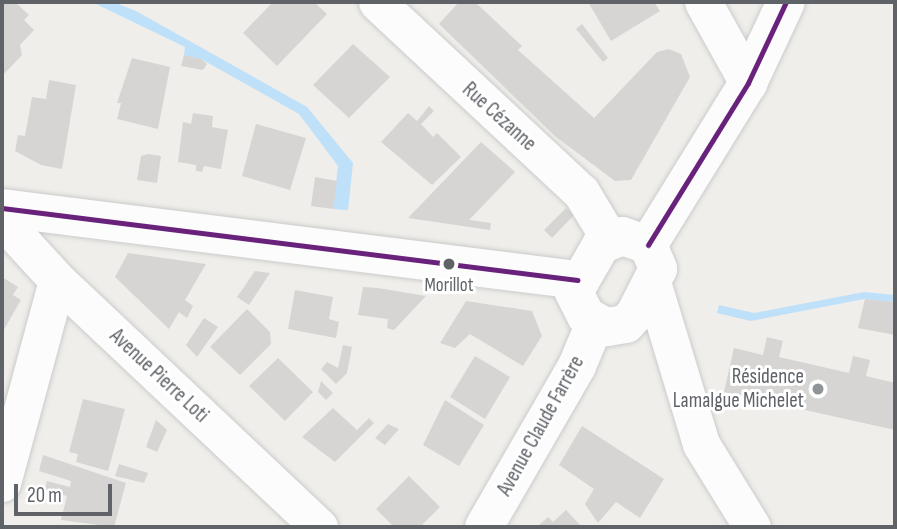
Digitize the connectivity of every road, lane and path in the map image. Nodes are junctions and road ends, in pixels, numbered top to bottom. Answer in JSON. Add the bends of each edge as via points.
{"nodes":[{"id":1,"x":377,"y":2,"type":"edge"},
{"id":2,"x":703,"y":2,"type":"edge"},
{"id":3,"x":786,"y":2,"type":"edge"},
{"id":4,"x":748,"y":83,"type":"junction"},
{"id":5,"x":2,"y":208,"type":"edge"},
{"id":6,"x":2,"y":220,"type":"edge"},
{"id":7,"x":610,"y":240,"type":"junction"},
{"id":8,"x":648,"y":245,"type":"junction"},
{"id":9,"x":57,"y":280,"type":"junction"},
{"id":10,"x":578,"y":280,"type":"junction"},
{"id":11,"x":653,"y":285,"type":"junction"},
{"id":12,"x":610,"y":323,"type":"junction"},
{"id":13,"x":670,"y":350,"type":"junction"},
{"id":14,"x":2,"y":483,"type":"edge"},
{"id":15,"x":319,"y":527,"type":"edge"},
{"id":16,"x":484,"y":527,"type":"edge"},
{"id":17,"x":752,"y":527,"type":"edge"}],
"edges":[{"from":1,"to":7,"type":"street","name":"Rue Cézanne","via":[[582,192]]},
{"from":2,"to":4,"type":"street"},
{"from":3,"to":4,"type":"street"},
{"from":4,"to":8,"type":"street"},
{"from":5,"to":10,"type":"street"},
{"from":6,"to":9,"type":"street","name":"Avenue Pierre Loti"},
{"from":7,"to":8,"type":"street","via":[[622,236]]},
{"from":7,"to":10,"type":"street","via":[[601,245]]},
{"from":8,"to":11,"type":"street","via":[[658,268]]},
{"from":9,"to":14,"type":"street"},
{"from":9,"to":15,"type":"street","name":"Avenue Pierre Loti"},
{"from":10,"to":12,"type":"street","via":[[579,307]]},
{"from":11,"to":12,"type":"street"},
{"from":11,"to":13,"type":"street"},
{"from":12,"to":13,"type":"street"},
{"from":12,"to":16,"type":"street","name":"Avenue Claude Farrère","via":[[568,383]]},
{"from":13,"to":17,"type":"street","via":[[701,444]]}]}
